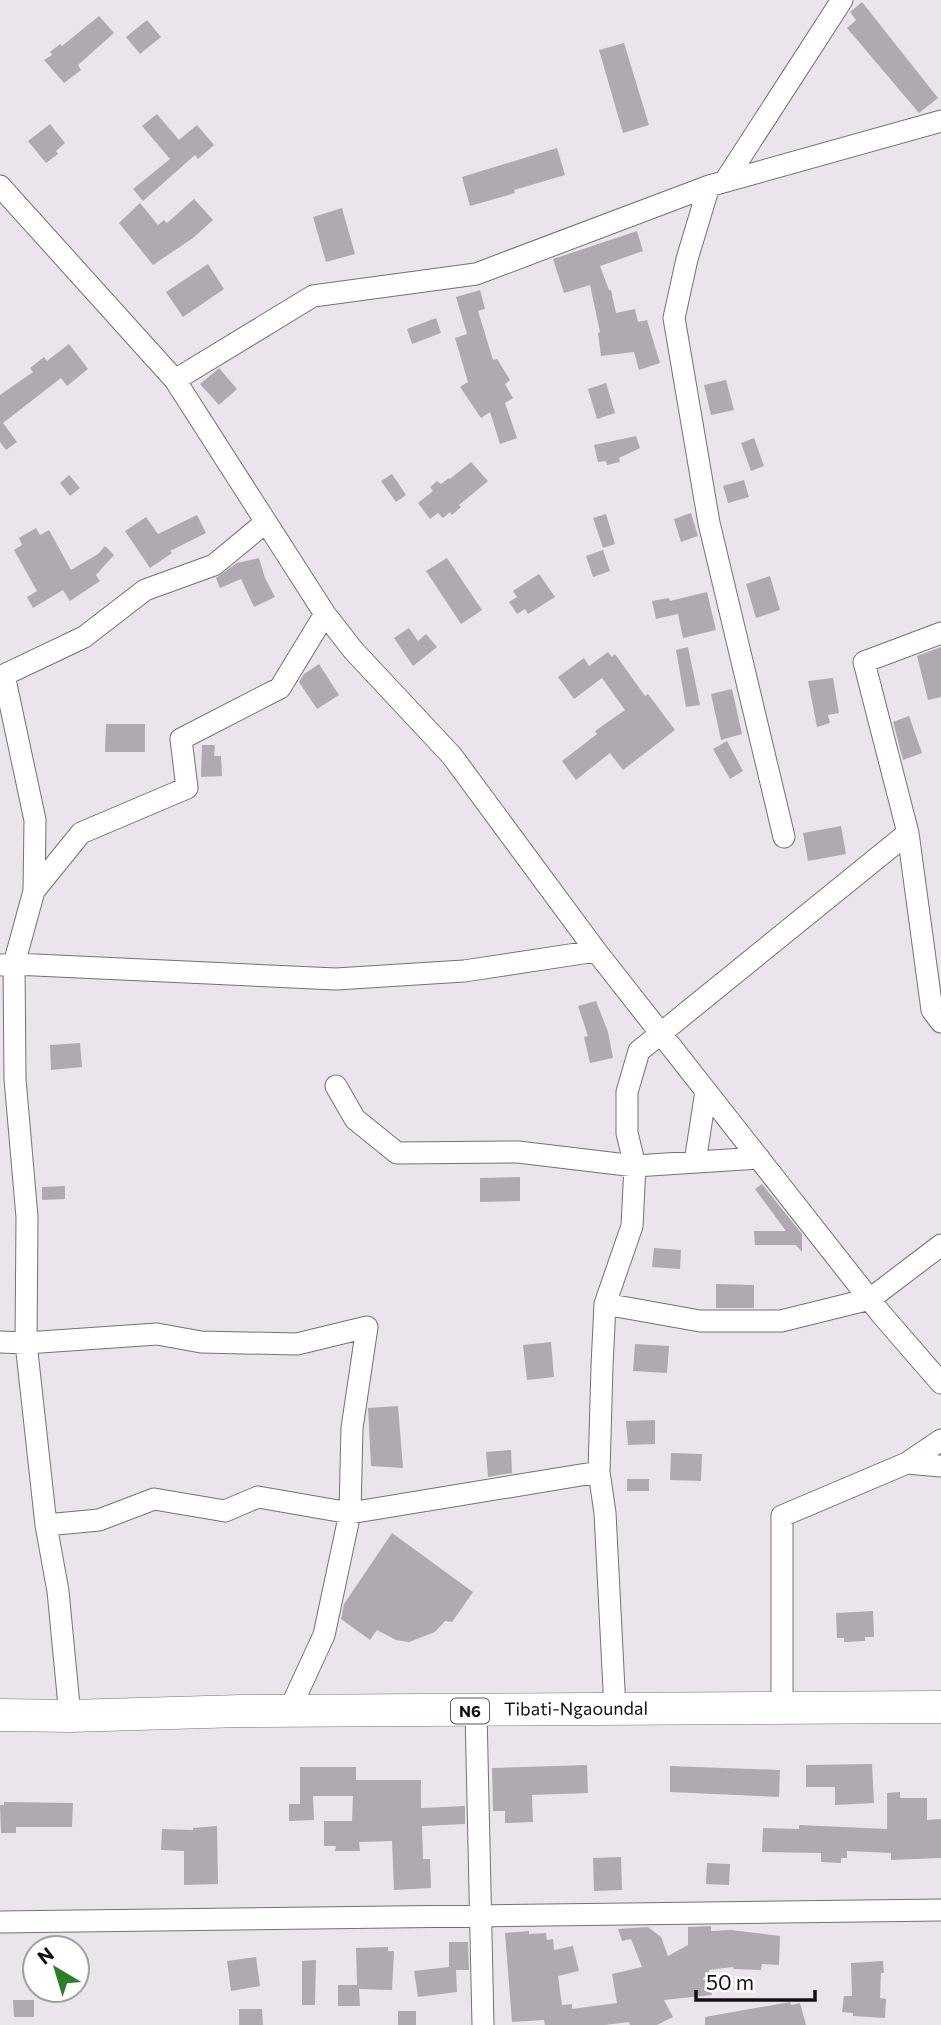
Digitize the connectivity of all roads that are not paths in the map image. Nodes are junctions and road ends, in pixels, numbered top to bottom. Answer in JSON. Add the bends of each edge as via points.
{"nodes":[{"id":1,"x":842,"y":0,"type":"edge"},
{"id":2,"x":941,"y":121,"type":"edge"},
{"id":3,"x":717,"y":183,"type":"junction"},
{"id":4,"x":0,"y":186,"type":"edge"},
{"id":5,"x":175,"y":380,"type":"junction"},
{"id":6,"x":266,"y":522,"type":"junction"},
{"id":7,"x":325,"y":614,"type":"junction"},
{"id":8,"x":941,"y":633,"type":"edge"},
{"id":9,"x":908,"y":833,"type":"junction"},
{"id":10,"x":784,"y":837,"type":"dead end"},
{"id":11,"x":34,"y":891,"type":"junction"},
{"id":12,"x":596,"y":951,"type":"junction"},
{"id":13,"x":7,"y":965,"type":"edge"},
{"id":14,"x":941,"y":1023,"type":"edge"},
{"id":15,"x":661,"y":1034,"type":"junction"},
{"id":16,"x":335,"y":1086,"type":"dead end"},
{"id":17,"x":706,"y":1091,"type":"junction"},
{"id":18,"x":759,"y":1158,"type":"junction"},
{"id":19,"x":695,"y":1162,"type":"junction"},
{"id":20,"x":635,"y":1166,"type":"junction"},
{"id":21,"x":941,"y":1245,"type":"edge"},
{"id":22,"x":870,"y":1299,"type":"junction"},
{"id":23,"x":605,"y":1304,"type":"junction"},
{"id":24,"x":0,"y":1342,"type":"edge"},
{"id":25,"x":26,"y":1343,"type":"junction"},
{"id":26,"x":941,"y":1383,"type":"edge"},
{"id":27,"x":941,"y":1440,"type":"edge"},
{"id":28,"x":907,"y":1463,"type":"junction"},
{"id":29,"x":941,"y":1465,"type":"edge"},
{"id":30,"x":600,"y":1472,"type":"junction"},
{"id":31,"x":350,"y":1513,"type":"junction"},
{"id":32,"x":46,"y":1525,"type":"junction"},
{"id":33,"x":941,"y":1707,"type":"edge"},
{"id":34,"x":782,"y":1708,"type":"junction"},
{"id":35,"x":615,"y":1709,"type":"junction"},
{"id":36,"x":289,"y":1711,"type":"junction"},
{"id":37,"x":476,"y":1711,"type":"junction"},
{"id":38,"x":0,"y":1715,"type":"edge"},
{"id":39,"x":70,"y":1716,"type":"junction"},
{"id":40,"x":941,"y":1910,"type":"edge"},
{"id":41,"x":480,"y":1915,"type":"junction"},
{"id":42,"x":0,"y":1922,"type":"edge"},
{"id":43,"x":483,"y":2025,"type":"edge"}],
"edges":[{"from":1,"to":3,"type":"street"},
{"from":2,"to":3,"type":"street"},
{"from":3,"to":5,"type":"street","via":[[476,274],[313,296]]},
{"from":3,"to":10,"type":"street","via":[[687,259],[674,318],[709,523]]},
{"from":4,"to":5,"type":"street"},
{"from":5,"to":6,"type":"street"},
{"from":6,"to":7,"type":"street"},
{"from":6,"to":11,"type":"street","via":[[214,565],[145,590],[84,637],[4,675],[35,820]]},
{"from":7,"to":11,"type":"street","via":[[280,688],[181,739],[187,788],[81,833]]},
{"from":7,"to":12,"type":"street","via":[[452,756]]},
{"from":8,"to":9,"type":"street","via":[[864,662]]},
{"from":9,"to":14,"type":"street","via":[[932,1010]]},
{"from":9,"to":15,"type":"street"},
{"from":11,"to":13,"type":"street"},
{"from":12,"to":13,"type":"street","via":[[464,971],[336,979]]},
{"from":12,"to":15,"type":"street"},
{"from":13,"to":25,"type":"street","via":[[27,1217]]},
{"from":15,"to":17,"type":"street"},
{"from":15,"to":20,"type":"street","via":[[639,1051],[627,1092],[627,1133]]},
{"from":16,"to":20,"type":"street","via":[[355,1119],[397,1153],[518,1152]]},
{"from":17,"to":18,"type":"street"},
{"from":17,"to":19,"type":"street"},
{"from":18,"to":19,"type":"street"},
{"from":18,"to":22,"type":"street"},
{"from":19,"to":20,"type":"street"},
{"from":20,"to":23,"type":"street","via":[[632,1226]]},
{"from":21,"to":22,"type":"street"},
{"from":22,"to":23,"type":"street","via":[[781,1321],[700,1321]]},
{"from":22,"to":26,"type":"street"},
{"from":23,"to":30,"type":"street"},
{"from":24,"to":25,"type":"street"},
{"from":25,"to":31,"type":"street","via":[[157,1334],[201,1342],[297,1344],[367,1327],[352,1428]]},
{"from":25,"to":32,"type":"street"},
{"from":27,"to":28,"type":"street"},
{"from":28,"to":29,"type":"street"},
{"from":28,"to":34,"type":"street","via":[[782,1516]]},
{"from":30,"to":31,"type":"street"},
{"from":30,"to":35,"type":"street"},
{"from":31,"to":32,"type":"street","via":[[258,1497],[225,1511],[155,1499],[99,1520]]},
{"from":31,"to":36,"type":"street","via":[[324,1635]]},
{"from":32,"to":39,"type":"street","via":[[58,1591]]},
{"from":33,"to":34,"type":"highway","name":"Tibati-Ngaoundal","number":"N6"},
{"from":34,"to":35,"type":"highway","name":"Tibati-Ngaoundal","number":"N6"},
{"from":35,"to":37,"type":"highway","name":"Tibati-Ngaoundal","number":"N6"},
{"from":36,"to":37,"type":"highway","name":"Tibati-Ngaoundal","number":"N6"},
{"from":36,"to":39,"type":"highway","name":"Tibati-Ngaoundal","number":"N6"},
{"from":37,"to":41,"type":"street"},
{"from":38,"to":39,"type":"highway","name":"Tibati-Ngaoundal","number":"N6"},
{"from":40,"to":41,"type":"street"},
{"from":41,"to":42,"type":"street"},
{"from":41,"to":43,"type":"street"}]}
